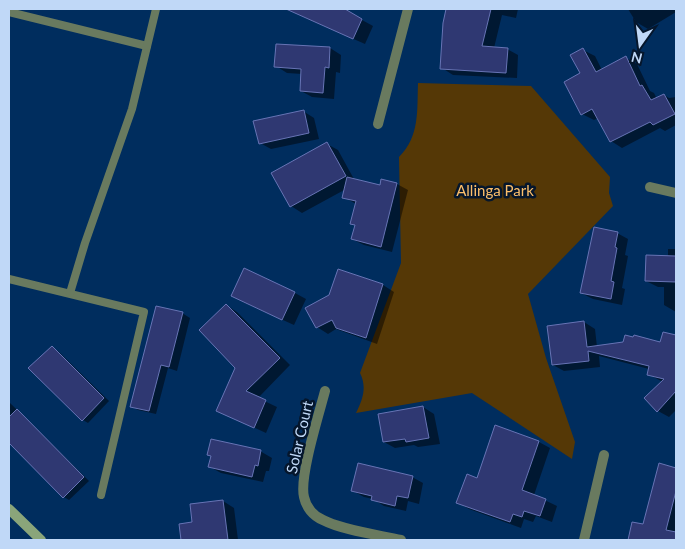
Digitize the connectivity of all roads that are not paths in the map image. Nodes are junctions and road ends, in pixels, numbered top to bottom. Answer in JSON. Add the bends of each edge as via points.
{"nodes":[{"id":1,"x":156,"y":9,"type":"edge"},
{"id":2,"x":408,"y":9,"type":"edge"},
{"id":3,"x":9,"y":12,"type":"edge"},
{"id":4,"x":147,"y":46,"type":"junction"},
{"id":5,"x":378,"y":124,"type":"dead end"},
{"id":6,"x":650,"y":187,"type":"dead end"},
{"id":7,"x":676,"y":193,"type":"edge"},
{"id":8,"x":9,"y":279,"type":"edge"},
{"id":9,"x":70,"y":293,"type":"junction"},
{"id":10,"x":325,"y":391,"type":"dead end"},
{"id":11,"x":604,"y":455,"type":"dead end"},
{"id":12,"x":101,"y":495,"type":"dead end"},
{"id":13,"x":9,"y":509,"type":"edge"},
{"id":14,"x":41,"y":540,"type":"edge"},
{"id":15,"x":401,"y":540,"type":"edge"},
{"id":16,"x":584,"y":540,"type":"edge"}],
"edges":[{"from":1,"to":4,"type":"lane"},
{"from":2,"to":5,"type":"street"},
{"from":3,"to":4,"type":"lane"},
{"from":4,"to":9,"type":"lane","via":[[132,108]]},
{"from":6,"to":7,"type":"street"},
{"from":8,"to":9,"type":"lane"},
{"from":9,"to":12,"type":"lane","via":[[144,312]]},
{"from":10,"to":15,"type":"street","name":"Solar Court","via":[[304,479],[304,498],[308,507],[314,515],[333,525]]},
{"from":11,"to":16,"type":"street"},
{"from":13,"to":14,"type":"street"}]}
